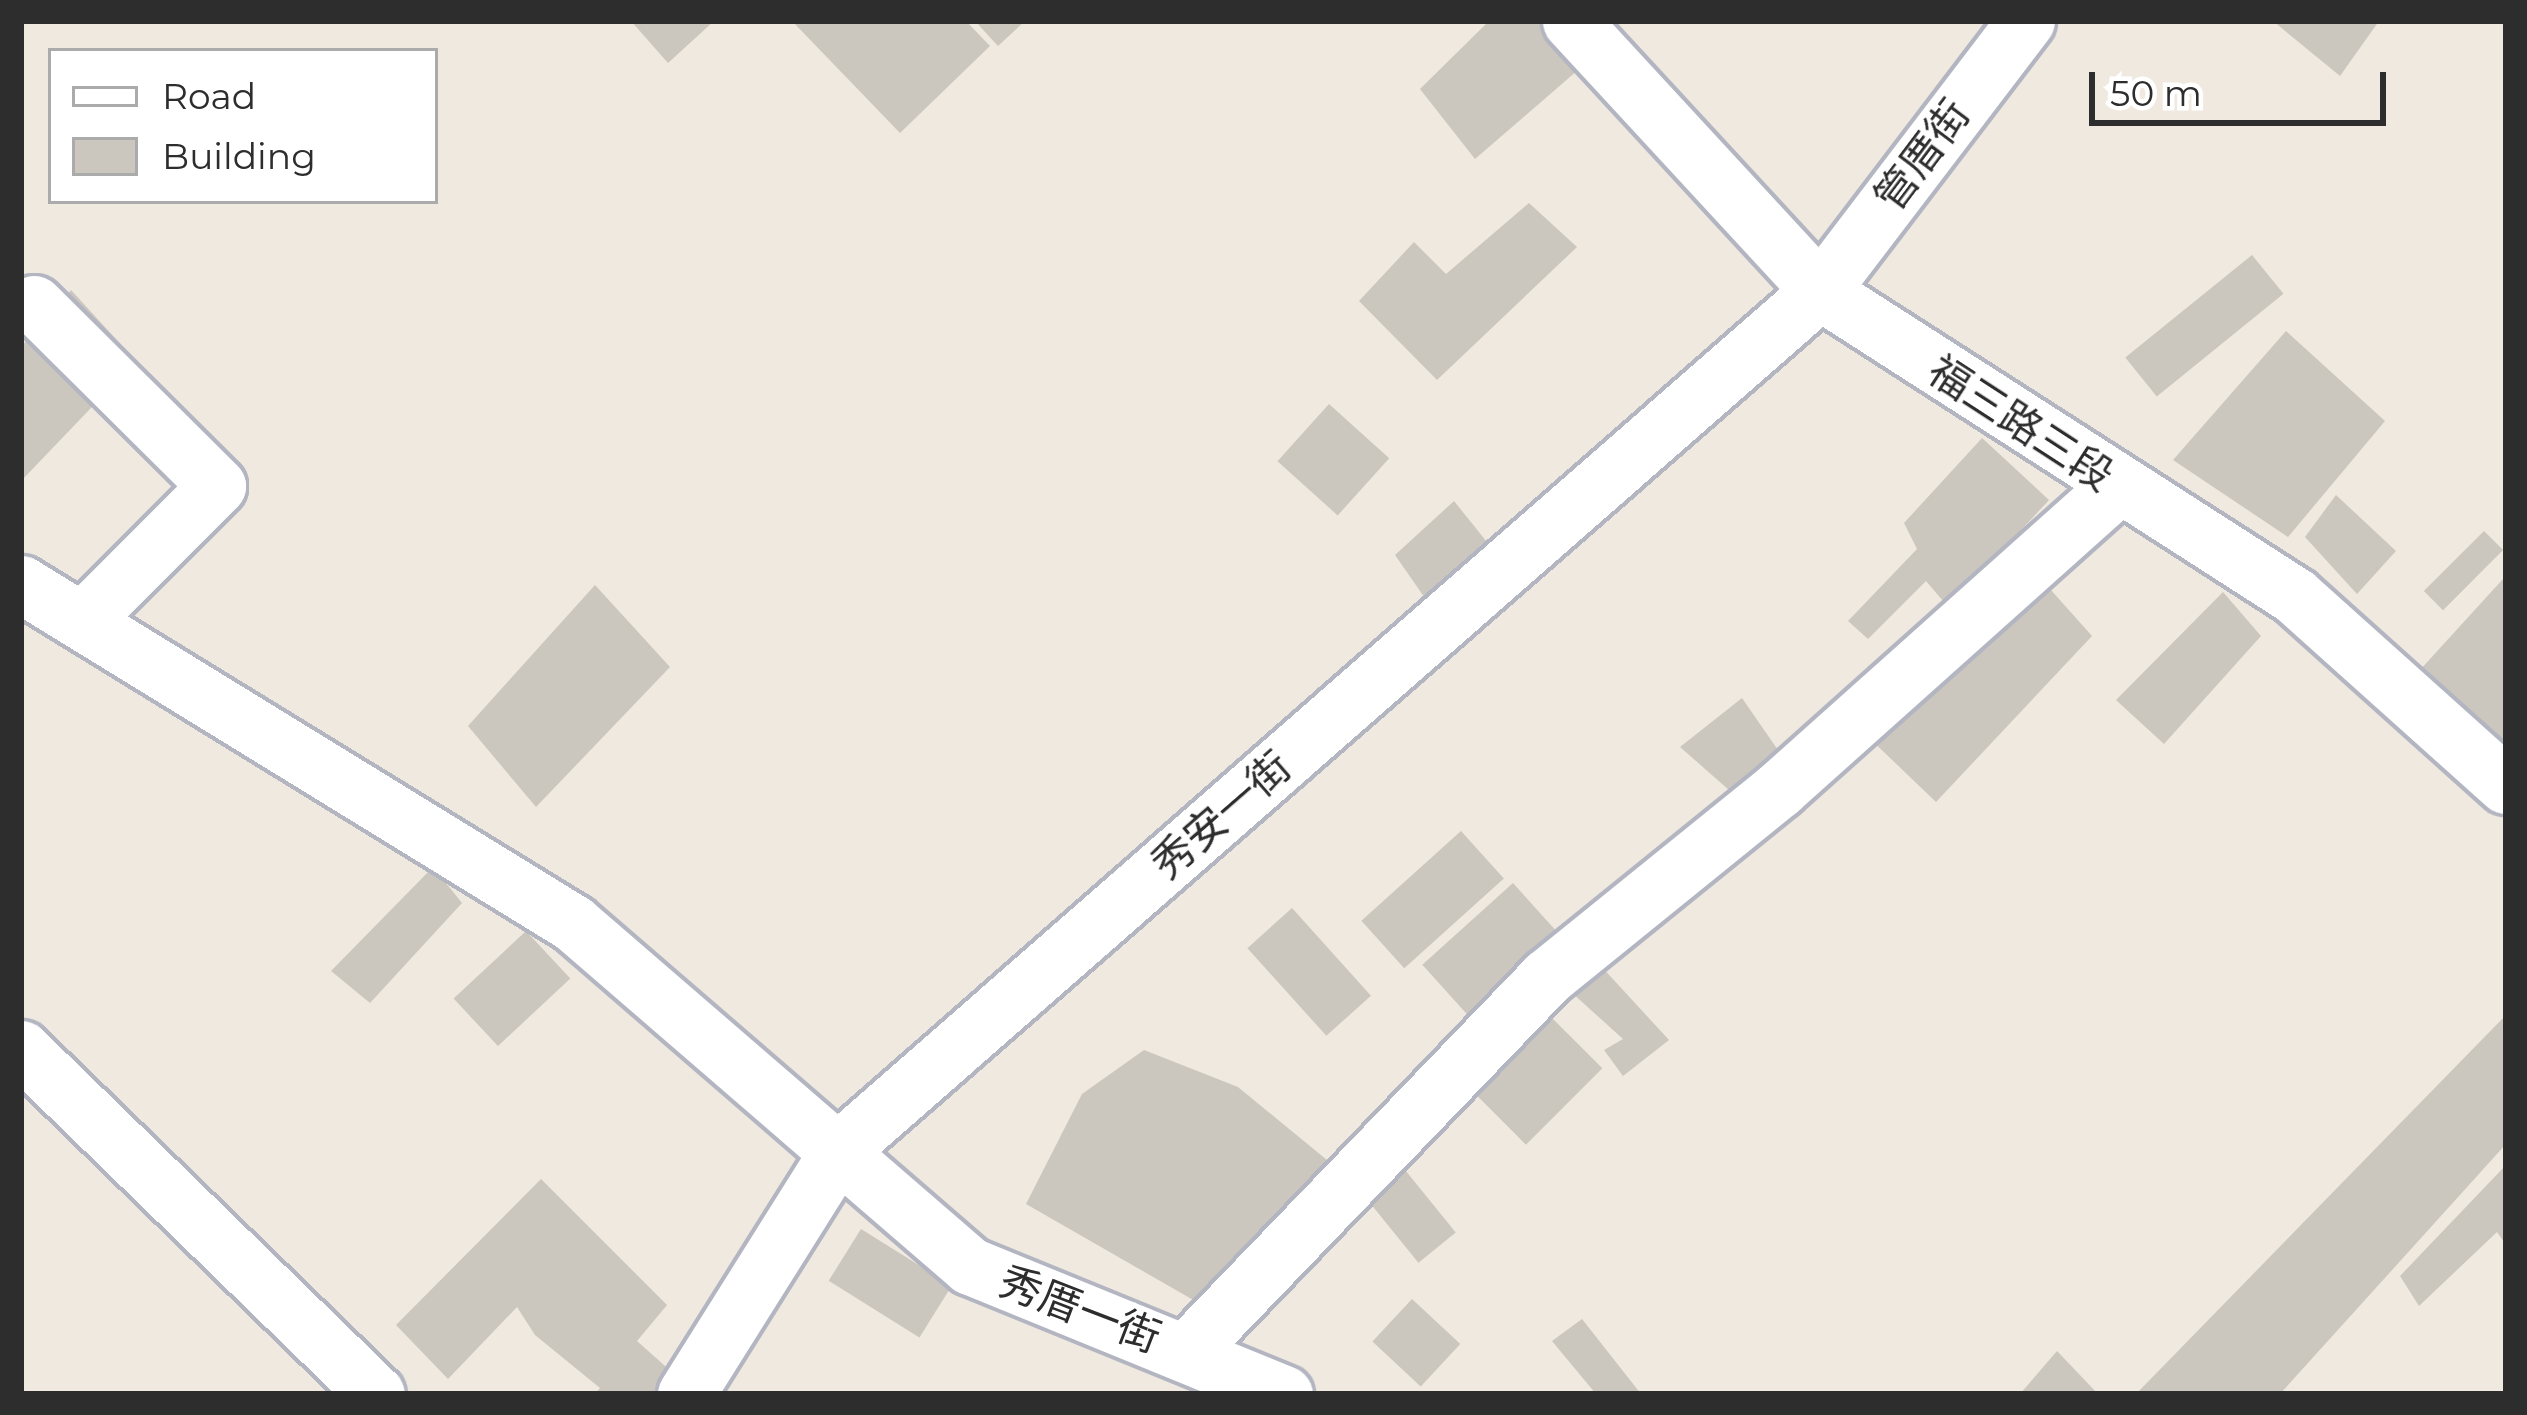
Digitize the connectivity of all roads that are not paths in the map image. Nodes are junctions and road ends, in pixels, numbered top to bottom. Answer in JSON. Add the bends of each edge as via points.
{"nodes":[{"id":1,"x":1571,"y":21,"type":"edge"},
{"id":2,"x":2026,"y":21,"type":"edge"},
{"id":3,"x":1820,"y":290,"type":"junction"},
{"id":4,"x":25,"y":305,"type":"edge"},
{"id":5,"x":2118,"y":486,"type":"junction"},
{"id":6,"x":21,"y":584,"type":"edge"},
{"id":7,"x":83,"y":620,"type":"junction"},
{"id":8,"x":2506,"y":785,"type":"edge"},
{"id":9,"x":21,"y":1049,"type":"edge"},
{"id":10,"x":838,"y":1150,"type":"junction"},
{"id":11,"x":1187,"y":1350,"type":"junction"},
{"id":12,"x":376,"y":1394,"type":"edge"},
{"id":13,"x":686,"y":1394,"type":"edge"},
{"id":14,"x":1284,"y":1394,"type":"edge"}],
"edges":[{"from":1,"to":3,"type":"street","name":"福三路三段"},
{"from":2,"to":3,"type":"street","name":"管厝街"},
{"from":3,"to":5,"type":"street","name":"福三路三段"},
{"from":3,"to":10,"type":"street","name":"秀安一街"},
{"from":4,"to":7,"type":"street","via":[[217,486]]},
{"from":5,"to":8,"type":"street","name":"福三路三段","via":[[2295,596]]},
{"from":5,"to":11,"type":"street","via":[[1779,789],[1547,977]]},
{"from":6,"to":7,"type":"street","name":"秀厝一街"},
{"from":7,"to":10,"type":"street","name":"秀厝一街","via":[[573,923]]},
{"from":9,"to":12,"type":"street"},
{"from":10,"to":11,"type":"street","name":"秀厝一街","via":[[970,1266],[1029,1296]]},
{"from":10,"to":13,"type":"street","name":"秀安一街"},
{"from":11,"to":14,"type":"street","name":"秀厝一街"}]}
